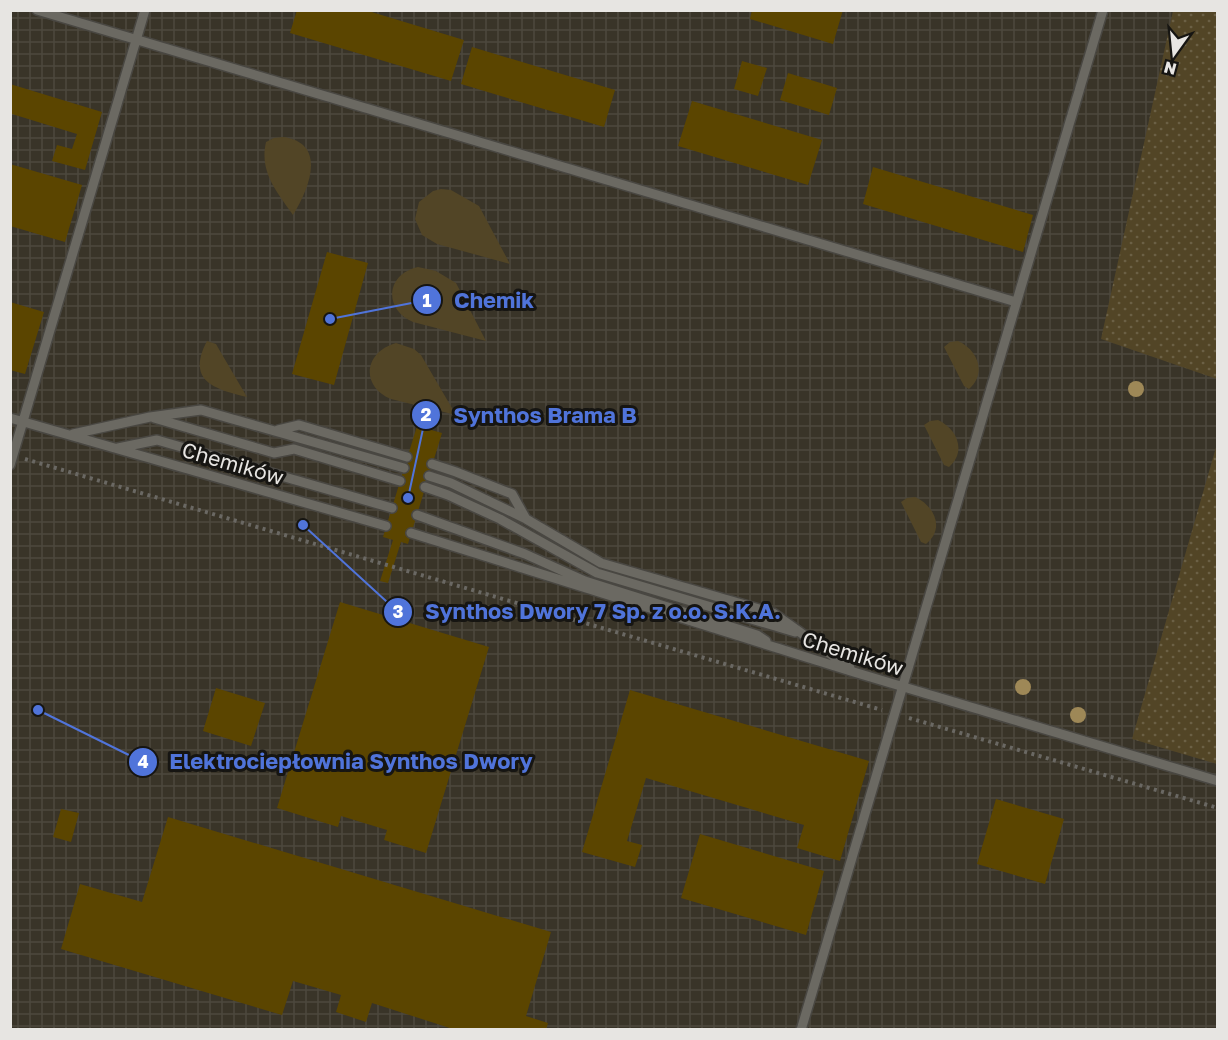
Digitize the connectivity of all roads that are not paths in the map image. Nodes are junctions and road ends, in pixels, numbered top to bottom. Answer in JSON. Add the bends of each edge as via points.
{"nodes":[{"id":1,"x":36,"y":10,"type":"edge"},
{"id":2,"x":145,"y":10,"type":"edge"},
{"id":3,"x":1103,"y":10,"type":"edge"},
{"id":4,"x":136,"y":40,"type":"junction"},
{"id":5,"x":1016,"y":302,"type":"junction"},
{"id":6,"x":150,"y":417,"type":"junction"},
{"id":7,"x":10,"y":418,"type":"edge"},
{"id":8,"x":22,"y":422,"type":"junction"},
{"id":9,"x":276,"y":430,"type":"junction"},
{"id":10,"x":71,"y":435,"type":"junction"},
{"id":11,"x":116,"y":448,"type":"junction"},
{"id":12,"x":407,"y":457,"type":"dead end"},
{"id":13,"x":12,"y":460,"type":"edge"},
{"id":14,"x":432,"y":464,"type":"dead end"},
{"id":15,"x":404,"y":468,"type":"dead end"},
{"id":16,"x":429,"y":476,"type":"dead end"},
{"id":17,"x":400,"y":481,"type":"dead end"},
{"id":18,"x":425,"y":488,"type":"dead end"},
{"id":19,"x":392,"y":508,"type":"dead end"},
{"id":20,"x":417,"y":515,"type":"dead end"},
{"id":21,"x":526,"y":519,"type":"junction"},
{"id":22,"x":386,"y":526,"type":"dead end"},
{"id":23,"x":411,"y":533,"type":"dead end"},
{"id":24,"x":803,"y":634,"type":"junction"},
{"id":25,"x":775,"y":647,"type":"junction"},
{"id":26,"x":857,"y":673,"type":"junction"},
{"id":27,"x":902,"y":687,"type":"junction"},
{"id":28,"x":1218,"y":781,"type":"edge"},
{"id":29,"x":801,"y":1029,"type":"edge"}],
"edges":[{"from":1,"to":4,"type":"lane"},
{"from":2,"to":4,"type":"lane"},
{"from":3,"to":5,"type":"lane"},
{"from":4,"to":5,"type":"lane"},
{"from":4,"to":8,"type":"lane"},
{"from":5,"to":27,"type":"lane"},
{"from":6,"to":9,"type":"lane","name":"Chemików","via":[[201,410]]},
{"from":6,"to":10,"type":"lane","name":"Chemików"},
{"from":6,"to":17,"type":"lane","via":[[274,453],[294,449]]},
{"from":7,"to":8,"type":"lane","name":"Chemików"},
{"from":8,"to":10,"type":"lane","name":"Chemików"},
{"from":8,"to":13,"type":"lane"},
{"from":9,"to":12,"type":"lane","via":[[299,425]]},
{"from":9,"to":15,"type":"lane","name":"Chemików"},
{"from":10,"to":11,"type":"lane","name":"Chemików"},
{"from":11,"to":19,"type":"lane","via":[[157,440]]},
{"from":11,"to":22,"type":"lane","name":"Chemików"},
{"from":14,"to":21,"type":"lane","via":[[512,494]]},
{"from":16,"to":21,"type":"lane"},
{"from":18,"to":24,"type":"lane","via":[[500,519],[597,573]]},
{"from":20,"to":25,"type":"lane","via":[[525,554],[585,581],[757,634]]},
{"from":21,"to":24,"type":"lane","via":[[601,563],[773,613]]},
{"from":23,"to":25,"type":"lane","name":"Chemików"},
{"from":24,"to":26,"type":"lane"},
{"from":25,"to":26,"type":"lane","name":"Chemików"},
{"from":26,"to":27,"type":"lane","name":"Chemików"},
{"from":27,"to":28,"type":"lane","name":"Chemików"},
{"from":27,"to":29,"type":"lane"}]}
